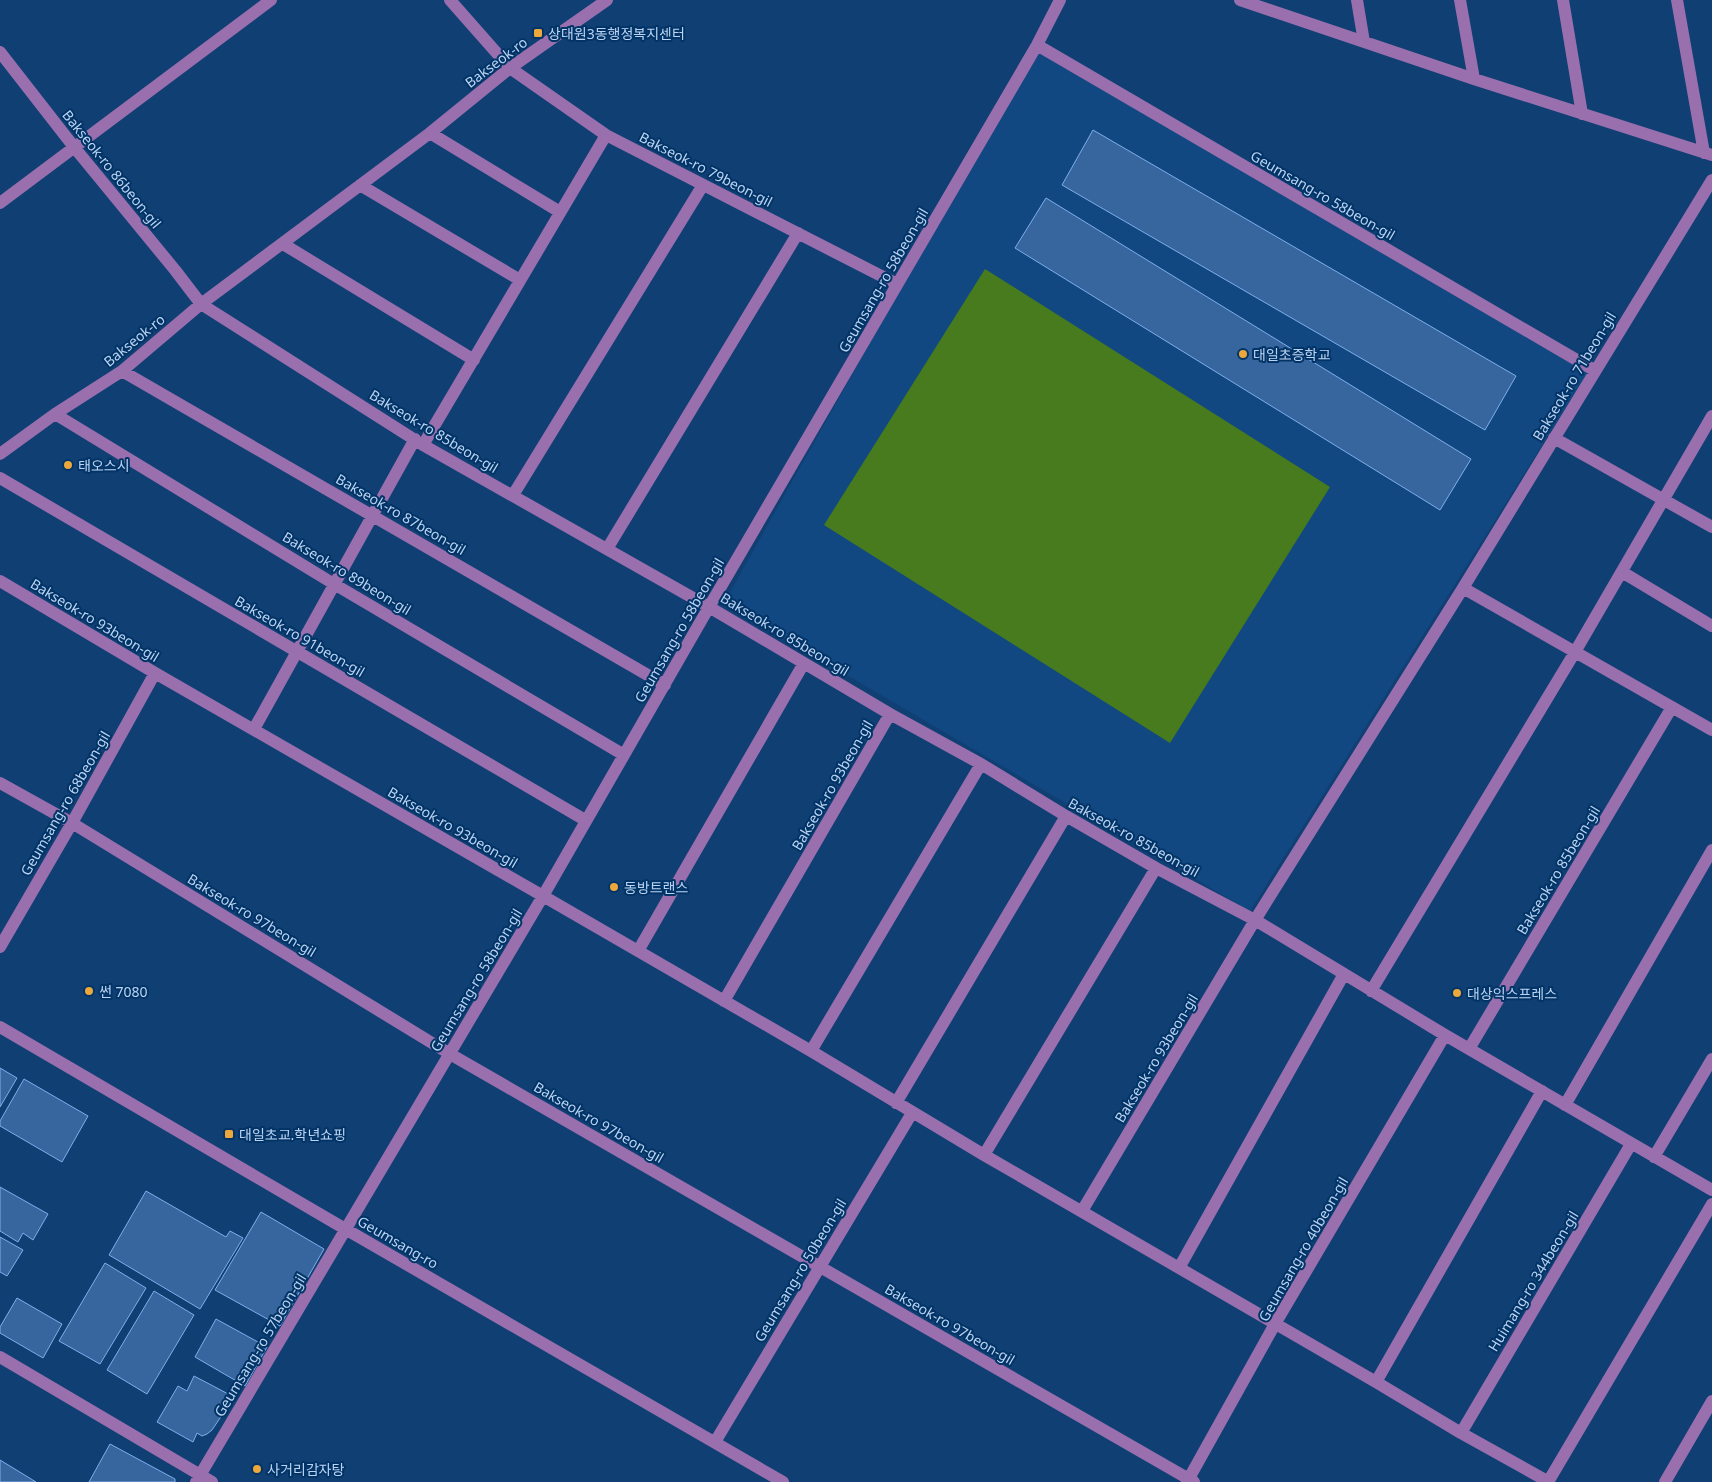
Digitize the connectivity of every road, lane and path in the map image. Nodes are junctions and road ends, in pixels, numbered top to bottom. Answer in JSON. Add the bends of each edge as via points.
{"nodes":[{"id":1,"x":271,"y":0,"type":"edge"},
{"id":2,"x":450,"y":0,"type":"edge"},
{"id":3,"x":607,"y":0,"type":"edge"},
{"id":4,"x":1060,"y":0,"type":"edge"},
{"id":5,"x":1240,"y":0,"type":"edge"},
{"id":6,"x":1357,"y":0,"type":"edge"},
{"id":7,"x":1460,"y":0,"type":"edge"},
{"id":8,"x":1563,"y":0,"type":"edge"},
{"id":9,"x":1677,"y":0,"type":"edge"},
{"id":10,"x":1256,"y":2,"type":"edge"},
{"id":11,"x":1364,"y":42,"type":"junction"},
{"id":12,"x":1037,"y":45,"type":"junction"},
{"id":13,"x":0,"y":52,"type":"edge"},
{"id":14,"x":510,"y":68,"type":"junction"},
{"id":15,"x":1474,"y":79,"type":"junction"},
{"id":16,"x":1582,"y":114,"type":"junction"},
{"id":17,"x":430,"y":133,"type":"junction"},
{"id":18,"x":606,"y":135,"type":"junction"},
{"id":19,"x":74,"y":147,"type":"junction"},
{"id":20,"x":1708,"y":154,"type":"edge"},
{"id":21,"x":1712,"y":180,"type":"edge"},
{"id":22,"x":703,"y":184,"type":"junction"},
{"id":23,"x":360,"y":185,"type":"junction"},
{"id":24,"x":0,"y":203,"type":"edge"},
{"id":25,"x":560,"y":212,"type":"junction"},
{"id":26,"x":798,"y":233,"type":"junction"},
{"id":27,"x":283,"y":244,"type":"junction"},
{"id":28,"x":520,"y":280,"type":"junction"},
{"id":29,"x":898,"y":284,"type":"junction"},
{"id":30,"x":201,"y":304,"type":"junction"},
{"id":31,"x":474,"y":360,"type":"junction"},
{"id":32,"x":1594,"y":370,"type":"junction"},
{"id":33,"x":122,"y":371,"type":"junction"},
{"id":34,"x":55,"y":414,"type":"junction"},
{"id":35,"x":1712,"y":417,"type":"edge"},
{"id":36,"x":1554,"y":438,"type":"junction"},
{"id":37,"x":419,"y":442,"type":"junction"},
{"id":38,"x":0,"y":454,"type":"edge"},
{"id":39,"x":0,"y":478,"type":"edge"},
{"id":40,"x":514,"y":495,"type":"junction"},
{"id":41,"x":1663,"y":500,"type":"junction"},
{"id":42,"x":373,"y":515,"type":"junction"},
{"id":43,"x":1712,"y":527,"type":"edge"},
{"id":44,"x":607,"y":550,"type":"junction"},
{"id":45,"x":1622,"y":572,"type":"junction"},
{"id":46,"x":0,"y":581,"type":"edge"},
{"id":47,"x":334,"y":584,"type":"junction"},
{"id":48,"x":1463,"y":588,"type":"junction"},
{"id":49,"x":709,"y":607,"type":"junction"},
{"id":50,"x":1712,"y":626,"type":"edge"},
{"id":51,"x":297,"y":651,"type":"junction"},
{"id":52,"x":1575,"y":652,"type":"junction"},
{"id":53,"x":804,"y":663,"type":"junction"},
{"id":54,"x":155,"y":673,"type":"junction"},
{"id":55,"x":665,"y":685,"type":"junction"},
{"id":56,"x":1672,"y":707,"type":"junction"},
{"id":57,"x":890,"y":714,"type":"junction"},
{"id":58,"x":254,"y":729,"type":"junction"},
{"id":59,"x":1712,"y":730,"type":"edge"},
{"id":60,"x":624,"y":755,"type":"junction"},
{"id":61,"x":981,"y":764,"type":"junction"},
{"id":62,"x":0,"y":783,"type":"edge"},
{"id":63,"x":1066,"y":816,"type":"junction"},
{"id":64,"x":585,"y":820,"type":"junction"},
{"id":65,"x":72,"y":823,"type":"junction"},
{"id":66,"x":1712,"y":850,"type":"edge"},
{"id":67,"x":1156,"y":868,"type":"junction"},
{"id":68,"x":543,"y":896,"type":"junction"},
{"id":69,"x":1255,"y":920,"type":"junction"},
{"id":70,"x":0,"y":947,"type":"edge"},
{"id":71,"x":638,"y":951,"type":"junction"},
{"id":72,"x":1344,"y":974,"type":"junction"},
{"id":73,"x":1371,"y":991,"type":"junction"},
{"id":74,"x":724,"y":1001,"type":"junction"},
{"id":75,"x":0,"y":1027,"type":"edge"},
{"id":76,"x":1445,"y":1035,"type":"junction"},
{"id":77,"x":1469,"y":1049,"type":"junction"},
{"id":78,"x":811,"y":1051,"type":"junction"},
{"id":79,"x":450,"y":1054,"type":"junction"},
{"id":80,"x":1712,"y":1058,"type":"edge"},
{"id":81,"x":1542,"y":1092,"type":"junction"},
{"id":82,"x":896,"y":1104,"type":"junction"},
{"id":83,"x":1565,"y":1105,"type":"junction"},
{"id":84,"x":912,"y":1113,"type":"junction"},
{"id":85,"x":1632,"y":1144,"type":"junction"},
{"id":86,"x":984,"y":1154,"type":"junction"},
{"id":87,"x":1654,"y":1157,"type":"junction"},
{"id":88,"x":1712,"y":1190,"type":"edge"},
{"id":89,"x":1712,"y":1204,"type":"edge"},
{"id":90,"x":1082,"y":1211,"type":"junction"},
{"id":91,"x":347,"y":1230,"type":"junction"},
{"id":92,"x":820,"y":1266,"type":"junction"},
{"id":93,"x":1179,"y":1268,"type":"junction"},
{"id":94,"x":1276,"y":1324,"type":"junction"},
{"id":95,"x":0,"y":1358,"type":"edge"},
{"id":96,"x":1376,"y":1382,"type":"junction"},
{"id":97,"x":1712,"y":1401,"type":"edge"},
{"id":98,"x":1461,"y":1433,"type":"junction"},
{"id":99,"x":715,"y":1442,"type":"junction"},
{"id":100,"x":198,"y":1478,"type":"edge"},
{"id":101,"x":1190,"y":1481,"type":"edge"},
{"id":102,"x":212,"y":1482,"type":"edge"},
{"id":103,"x":783,"y":1482,"type":"edge"},
{"id":104,"x":1548,"y":1482,"type":"edge"},
{"id":105,"x":1665,"y":1482,"type":"edge"}],
"edges":[{"from":1,"to":19,"type":"street"},
{"from":2,"to":14,"type":"street","name":"Bakseok-ro 79beon-gil"},
{"from":3,"to":14,"type":"street","name":"Bakseok-ro"},
{"from":4,"to":12,"type":"street","name":"Geumsang-ro 58beon-gil"},
{"from":5,"to":10,"type":"street"},
{"from":6,"to":11,"type":"street"},
{"from":7,"to":15,"type":"street"},
{"from":8,"to":16,"type":"street"},
{"from":9,"to":20,"type":"street"},
{"from":10,"to":11,"type":"street"},
{"from":11,"to":15,"type":"street"},
{"from":12,"to":29,"type":"street","name":"Geumsang-ro 58beon-gil"},
{"from":12,"to":32,"type":"street","name":"Geumsang-ro 58beon-gil"},
{"from":13,"to":19,"type":"street","name":"Bakseok-ro 86beon-gil"},
{"from":14,"to":17,"type":"street","name":"Bakseok-ro"},
{"from":14,"to":18,"type":"street","name":"Bakseok-ro 79beon-gil"},
{"from":15,"to":16,"type":"street"},
{"from":16,"to":20,"type":"street"},
{"from":17,"to":23,"type":"street","name":"Bakseok-ro"},
{"from":17,"to":25,"type":"street"},
{"from":18,"to":22,"type":"street","name":"Bakseok-ro 79beon-gil"},
{"from":18,"to":25,"type":"street"},
{"from":19,"to":24,"type":"street"},
{"from":19,"to":30,"type":"street","name":"Bakseok-ro 86beon-gil"},
{"from":21,"to":32,"type":"street","name":"Bakseok-ro 71beon-gil"},
{"from":22,"to":26,"type":"street","name":"Bakseok-ro 79beon-gil"},
{"from":22,"to":40,"type":"street"},
{"from":23,"to":27,"type":"street","name":"Bakseok-ro"},
{"from":23,"to":28,"type":"street"},
{"from":25,"to":28,"type":"street"},
{"from":26,"to":29,"type":"street","name":"Bakseok-ro 79beon-gil"},
{"from":26,"to":44,"type":"street"},
{"from":27,"to":30,"type":"street","name":"Bakseok-ro"},
{"from":27,"to":31,"type":"street"},
{"from":28,"to":31,"type":"street"},
{"from":29,"to":49,"type":"street","name":"Geumsang-ro 58beon-gil"},
{"from":30,"to":33,"type":"street","name":"Bakseok-ro"},
{"from":30,"to":37,"type":"street","name":"Bakseok-ro 85beon-gil"},
{"from":31,"to":37,"type":"street"},
{"from":32,"to":36,"type":"street","name":"Bakseok-ro 71beon-gil"},
{"from":33,"to":34,"type":"street","name":"Bakseok-ro"},
{"from":33,"to":42,"type":"street","name":"Bakseok-ro 87beon-gil"},
{"from":34,"to":38,"type":"street","name":"Bakseok-ro"},
{"from":34,"to":47,"type":"street","name":"Bakseok-ro 89beon-gil"},
{"from":35,"to":41,"type":"street"},
{"from":36,"to":41,"type":"street"},
{"from":36,"to":48,"type":"street","name":"Bakseok-ro 71beon-gil"},
{"from":37,"to":40,"type":"street","name":"Bakseok-ro 85beon-gil"},
{"from":37,"to":42,"type":"street"},
{"from":39,"to":51,"type":"street","name":"Bakseok-ro 91beon-gil"},
{"from":40,"to":44,"type":"street","name":"Bakseok-ro 85beon-gil"},
{"from":41,"to":43,"type":"street"},
{"from":41,"to":45,"type":"street"},
{"from":42,"to":47,"type":"street"},
{"from":42,"to":55,"type":"street","name":"Bakseok-ro 87beon-gil"},
{"from":44,"to":49,"type":"street","name":"Bakseok-ro 85beon-gil"},
{"from":45,"to":50,"type":"street"},
{"from":45,"to":52,"type":"street"},
{"from":46,"to":54,"type":"street","name":"Bakseok-ro 93beon-gil"},
{"from":47,"to":51,"type":"street"},
{"from":47,"to":60,"type":"street","name":"Bakseok-ro 89beon-gil"},
{"from":48,"to":52,"type":"street"},
{"from":48,"to":69,"type":"street"},
{"from":49,"to":53,"type":"street","name":"Bakseok-ro 85beon-gil"},
{"from":49,"to":55,"type":"street","name":"Geumsang-ro 58beon-gil"},
{"from":51,"to":58,"type":"street"},
{"from":51,"to":64,"type":"street","name":"Bakseok-ro 91beon-gil"},
{"from":52,"to":56,"type":"street"},
{"from":52,"to":73,"type":"street"},
{"from":53,"to":57,"type":"street","name":"Bakseok-ro 85beon-gil"},
{"from":53,"to":71,"type":"street"},
{"from":54,"to":58,"type":"street","name":"Bakseok-ro 93beon-gil"},
{"from":54,"to":65,"type":"street","name":"Geumsang-ro 68beon-gil"},
{"from":55,"to":60,"type":"street","name":"Geumsang-ro 58beon-gil"},
{"from":56,"to":59,"type":"street"},
{"from":56,"to":77,"type":"street","name":"Bakseok-ro 85beon-gil"},
{"from":57,"to":61,"type":"street","name":"Bakseok-ro 85beon-gil"},
{"from":57,"to":74,"type":"street","name":"Bakseok-ro 93beon-gil"},
{"from":58,"to":68,"type":"street","name":"Bakseok-ro 93beon-gil"},
{"from":60,"to":64,"type":"street","name":"Geumsang-ro 58beon-gil"},
{"from":61,"to":63,"type":"street","name":"Bakseok-ro 85beon-gil"},
{"from":61,"to":78,"type":"street"},
{"from":62,"to":65,"type":"street","name":"Bakseok-ro 97beon-gil"},
{"from":63,"to":67,"type":"street","name":"Bakseok-ro 85beon-gil"},
{"from":63,"to":82,"type":"street"},
{"from":64,"to":68,"type":"street","name":"Geumsang-ro 58beon-gil"},
{"from":65,"to":70,"type":"street","name":"Geumsang-ro 68beon-gil"},
{"from":65,"to":79,"type":"street","name":"Bakseok-ro 97beon-gil"},
{"from":66,"to":83,"type":"street"},
{"from":67,"to":69,"type":"street","name":"Bakseok-ro 85beon-gil"},
{"from":67,"to":86,"type":"street"},
{"from":68,"to":71,"type":"street","name":"Bakseok-ro 93beon-gil"},
{"from":68,"to":79,"type":"street","name":"Geumsang-ro 58beon-gil"},
{"from":69,"to":72,"type":"street","name":"Bakseok-ro 85beon-gil"},
{"from":69,"to":90,"type":"street","name":"Bakseok-ro 93beon-gil"},
{"from":71,"to":74,"type":"street","name":"Bakseok-ro 93beon-gil"},
{"from":72,"to":73,"type":"street","name":"Bakseok-ro 85beon-gil"},
{"from":72,"to":93,"type":"street"},
{"from":73,"to":76,"type":"street","name":"Bakseok-ro 85beon-gil"},
{"from":74,"to":78,"type":"street","name":"Bakseok-ro 93beon-gil"},
{"from":75,"to":91,"type":"street","name":"Geumsang-ro"},
{"from":76,"to":77,"type":"street","name":"Bakseok-ro 85beon-gil"},
{"from":76,"to":94,"type":"street","name":"Geumsang-ro 40beon-gil"},
{"from":77,"to":81,"type":"street","name":"Bakseok-ro 85beon-gil"},
{"from":78,"to":82,"type":"street","name":"Bakseok-ro 93beon-gil"},
{"from":79,"to":91,"type":"street","name":"Geumsang-ro 58beon-gil"},
{"from":79,"to":92,"type":"street","name":"Bakseok-ro 97beon-gil"},
{"from":80,"to":87,"type":"street"},
{"from":81,"to":83,"type":"street","name":"Bakseok-ro 85beon-gil"},
{"from":81,"to":96,"type":"street"},
{"from":82,"to":84,"type":"street","name":"Bakseok-ro 93beon-gil"},
{"from":83,"to":85,"type":"street","name":"Bakseok-ro 85beon-gil"},
{"from":84,"to":86,"type":"street","name":"Bakseok-ro 93beon-gil"},
{"from":84,"to":92,"type":"street","name":"Geumsang-ro 50beon-gil"},
{"from":85,"to":87,"type":"street","name":"Bakseok-ro 85beon-gil"},
{"from":85,"to":98,"type":"street","name":"Huimang-ro 344beon-gil"},
{"from":86,"to":90,"type":"street","name":"Bakseok-ro 93beon-gil"},
{"from":87,"to":88,"type":"street","name":"Bakseok-ro 85beon-gil"},
{"from":89,"to":104,"type":"street"},
{"from":90,"to":93,"type":"street","name":"Bakseok-ro 93beon-gil"},
{"from":91,"to":99,"type":"street","name":"Geumsang-ro"},
{"from":91,"to":100,"type":"street","name":"Geumsang-ro 57beon-gil"},
{"from":92,"to":99,"type":"street","name":"Geumsang-ro 50beon-gil"},
{"from":92,"to":101,"type":"street","name":"Bakseok-ro 97beon-gil"},
{"from":93,"to":94,"type":"street","name":"Bakseok-ro 93beon-gil"},
{"from":94,"to":96,"type":"street"},
{"from":94,"to":101,"type":"street","name":"Geumsang-ro 40beon-gil"},
{"from":95,"to":100,"type":"street"},
{"from":96,"to":98,"type":"street"},
{"from":97,"to":105,"type":"street"},
{"from":98,"to":104,"type":"street"},
{"from":99,"to":103,"type":"street","name":"Geumsang-ro"},
{"from":100,"to":102,"type":"street"}]}
